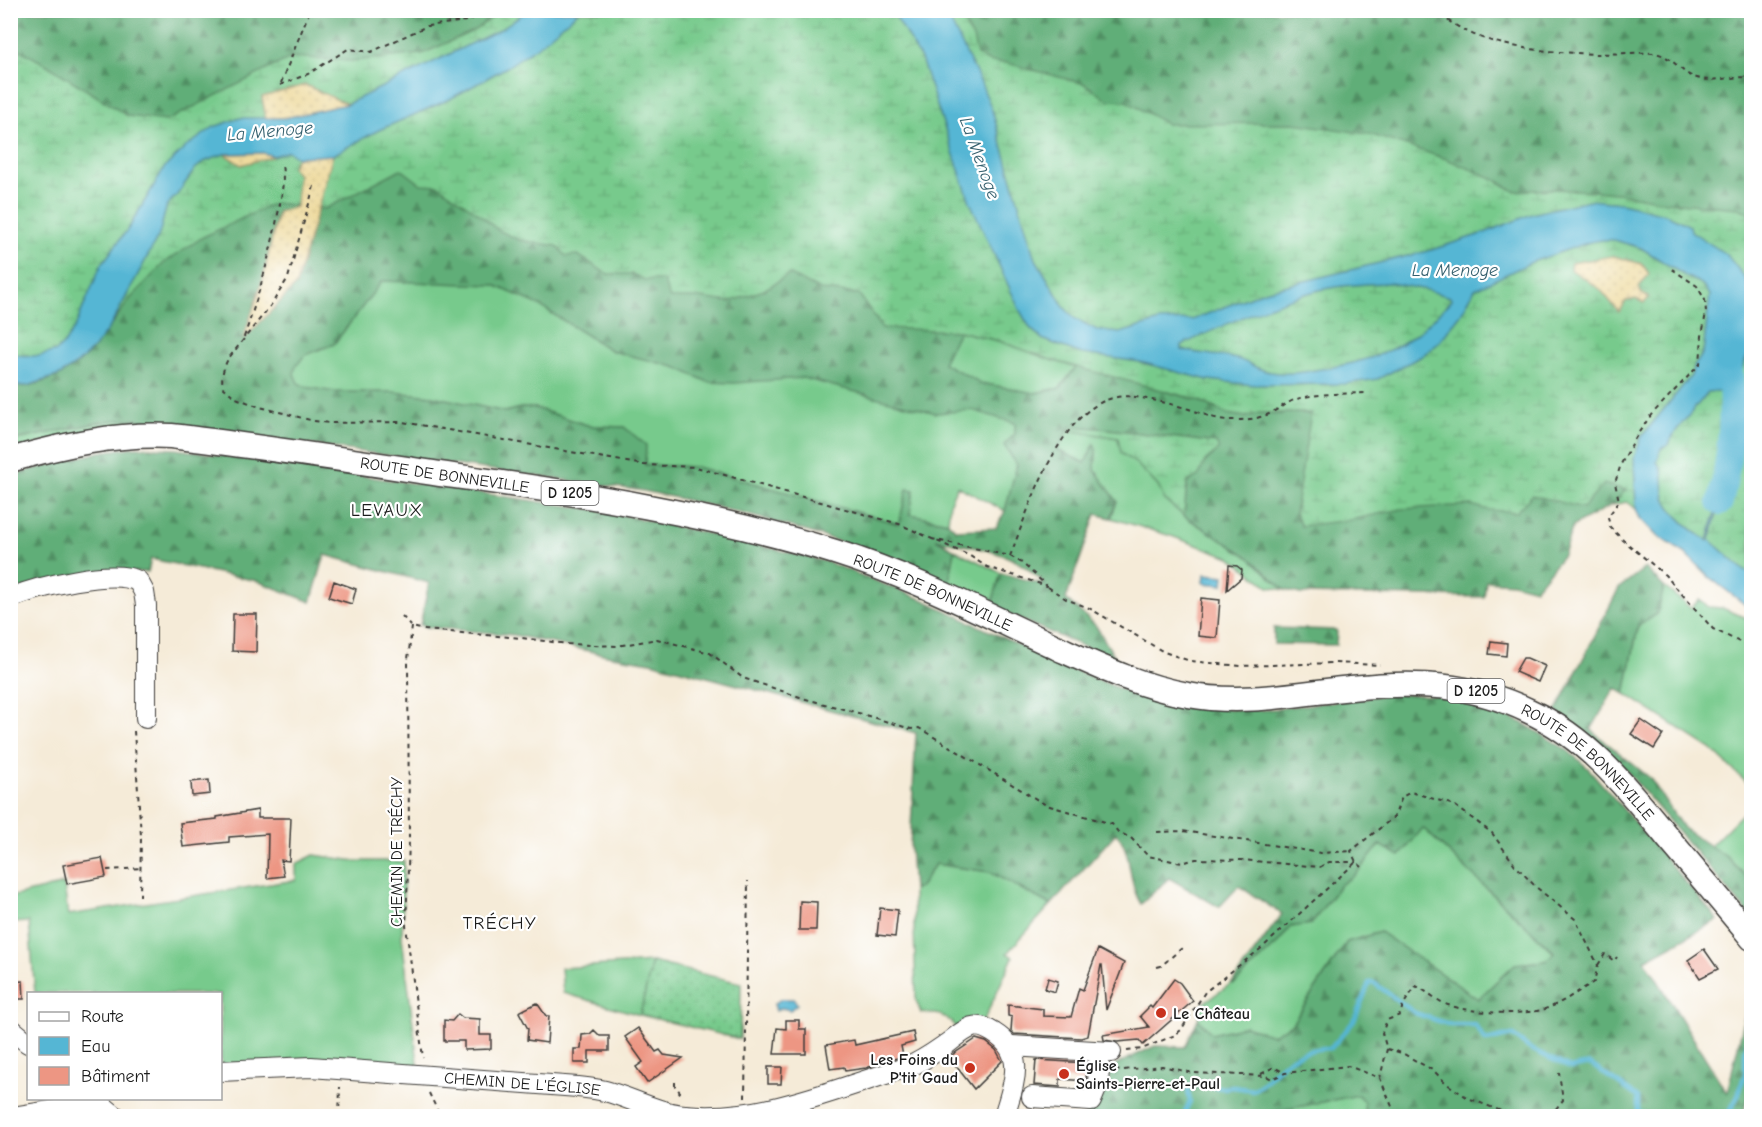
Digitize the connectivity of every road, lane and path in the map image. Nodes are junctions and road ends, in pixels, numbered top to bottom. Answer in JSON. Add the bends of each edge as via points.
{"nodes":[{"id":1,"x":310,"y":10,"type":"edge"},
{"id":2,"x":437,"y":10,"type":"edge"},
{"id":3,"x":475,"y":10,"type":"edge"},
{"id":4,"x":1434,"y":10,"type":"edge"},
{"id":5,"x":458,"y":22,"type":"junction"},
{"id":6,"x":1752,"y":78,"type":"edge"},
{"id":7,"x":282,"y":164,"type":"dead end"},
{"id":8,"x":314,"y":186,"type":"dead end"},
{"id":9,"x":1672,"y":269,"type":"dead end"},
{"id":10,"x":243,"y":340,"type":"junction"},
{"id":11,"x":1365,"y":393,"type":"dead end"},
{"id":12,"x":10,"y":460,"type":"edge"},
{"id":13,"x":932,"y":538,"type":"junction"},
{"id":14,"x":1010,"y":556,"type":"junction"},
{"id":15,"x":1047,"y":586,"type":"junction"},
{"id":16,"x":10,"y":598,"type":"edge"},
{"id":17,"x":402,"y":616,"type":"dead end"},
{"id":18,"x":412,"y":627,"type":"junction"},
{"id":19,"x":1752,"y":648,"type":"edge"},
{"id":20,"x":1384,"y":666,"type":"dead end"},
{"id":21,"x":140,"y":721,"type":"joint"},
{"id":22,"x":1157,"y":832,"type":"dead end"},
{"id":23,"x":1351,"y":851,"type":"junction"},
{"id":24,"x":1356,"y":862,"type":"junction"},
{"id":25,"x":1362,"y":867,"type":"dead end"},
{"id":26,"x":141,"y":868,"type":"junction"},
{"id":27,"x":107,"y":870,"type":"dead end"},
{"id":28,"x":748,"y":881,"type":"dead end"},
{"id":29,"x":140,"y":896,"type":"dead end"},
{"id":30,"x":1752,"y":938,"type":"edge"},
{"id":31,"x":1182,"y":948,"type":"dead end"},
{"id":32,"x":1617,"y":957,"type":"dead end"},
{"id":33,"x":1598,"y":965,"type":"junction"},
{"id":34,"x":1157,"y":967,"type":"dead end"},
{"id":35,"x":10,"y":1028,"type":"edge"},
{"id":36,"x":27,"y":1042,"type":"edge"},
{"id":37,"x":1011,"y":1046,"type":"junction"},
{"id":38,"x":1387,"y":1049,"type":"junction"},
{"id":39,"x":1108,"y":1059,"type":"junction"},
{"id":40,"x":222,"y":1071,"type":"edge"},
{"id":41,"x":1559,"y":1072,"type":"dead end"},
{"id":42,"x":1285,"y":1073,"type":"junction"},
{"id":43,"x":426,"y":1076,"type":"junction"},
{"id":44,"x":1259,"y":1076,"type":"junction"},
{"id":45,"x":1380,"y":1078,"type":"junction"},
{"id":46,"x":675,"y":1082,"type":"dead end"},
{"id":47,"x":340,"y":1086,"type":"dead end"},
{"id":48,"x":1032,"y":1097,"type":"dead end"},
{"id":49,"x":674,"y":1098,"type":"dead end"},
{"id":50,"x":90,"y":1105,"type":"edge"},
{"id":51,"x":1085,"y":1109,"type":"edge"},
{"id":52,"x":745,"y":1112,"type":"junction"},
{"id":53,"x":18,"y":1116,"type":"edge"},
{"id":54,"x":116,"y":1116,"type":"edge"},
{"id":55,"x":339,"y":1116,"type":"edge"},
{"id":56,"x":440,"y":1116,"type":"edge"},
{"id":57,"x":1004,"y":1116,"type":"edge"},
{"id":58,"x":1396,"y":1116,"type":"edge"},
{"id":59,"x":1515,"y":1116,"type":"edge"},
{"id":60,"x":1550,"y":1116,"type":"edge"}],
"edges":[{"from":1,"to":5,"type":"path","via":[[280,85],[308,74],[348,49],[371,52],[427,26]]},
{"from":2,"to":5,"type":"path"},
{"from":3,"to":5,"type":"path","via":[[472,19]]},
{"from":4,"to":6,"type":"path","via":[[1456,27],[1498,43],[1594,54],[1654,53],[1671,59],[1696,78]]},
{"from":7,"to":10,"type":"path","via":[[285,181],[272,245]]},
{"from":8,"to":10,"type":"path","via":[[288,278]]},
{"from":9,"to":19,"type":"path","via":[[1697,286],[1706,300],[1700,364],[1637,435],[1615,483],[1619,501],[1608,517],[1610,527],[1665,575],[1713,629]]},
{"from":10,"to":13,"type":"path","via":[[223,369],[223,387],[236,398],[260,407],[314,421],[403,422],[614,460],[696,467],[872,515]]},
{"from":11,"to":14,"type":"path","via":[[1308,396],[1253,419],[1232,420],[1133,396],[1104,401],[1068,430],[1039,485]]},
{"from":12,"to":30,"type":"main road","name":"ROUTE DE BONNEVILLE","number":"D 1205","via":[[110,437],[154,435],[556,491],[717,520],[872,564],[1104,669],[1173,692],[1252,700],[1430,684],[1492,696],[1533,712],[1597,757]]},
{"from":13,"to":14,"type":"path"},
{"from":13,"to":15,"type":"path","via":[[987,567]]},
{"from":14,"to":15,"type":"path"},
{"from":15,"to":20,"type":"path","via":[[1164,652],[1205,664]]},
{"from":16,"to":21,"type":"street","via":[[81,580],[123,577],[138,581],[146,605]]},
{"from":17,"to":18,"type":"path"},
{"from":18,"to":24,"type":"path","via":[[568,644],[616,646],[657,639],[710,653],[754,682],[911,729],[919,728],[1046,805],[1112,824],[1148,856],[1182,863],[1208,859],[1320,867],[1329,862]]},
{"from":18,"to":43,"type":"path","name":"CHEMIN DE TRÉCHY","via":[[408,659],[406,926]]},
{"from":21,"to":26,"type":"path"},
{"from":22,"to":23,"type":"path","via":[[1183,831],[1321,853]]},
{"from":23,"to":24,"type":"path"},
{"from":23,"to":33,"type":"path","via":[[1394,817],[1402,797],[1411,792],[1454,805],[1492,833],[1536,887],[1575,919]]},
{"from":24,"to":25,"type":"path"},
{"from":24,"to":39,"type":"path","via":[[1263,947],[1204,992],[1175,1035]]},
{"from":26,"to":27,"type":"path"},
{"from":26,"to":29,"type":"path"},
{"from":28,"to":52,"type":"path"},
{"from":31,"to":34,"type":"path"},
{"from":32,"to":33,"type":"path","via":[[1614,961],[1605,954]]},
{"from":33,"to":38,"type":"path","via":[[1594,982],[1545,1009],[1523,1012],[1488,1012],[1448,1005],[1416,986],[1400,1015],[1387,1020],[1382,1033]]},
{"from":35,"to":36,"type":"street"},
{"from":37,"to":39,"type":"street"},
{"from":37,"to":52,"type":"street","name":"CHEMIN DE L'ÉGLISE","via":[[990,1030],[973,1027],[911,1066],[788,1105]]},
{"from":37,"to":57,"type":"street","via":[[1015,1072]]},
{"from":38,"to":45,"type":"path"},
{"from":38,"to":59,"type":"path","via":[[1434,1071],[1468,1098]]},
{"from":39,"to":44,"type":"path","via":[[1193,1073]]},
{"from":39,"to":51,"type":"street"},
{"from":40,"to":43,"type":"street","name":"CHEMIN DE L'ÉGLISE","via":[[311,1067]]},
{"from":41,"to":60,"type":"path","via":[[1563,1100]]},
{"from":42,"to":44,"type":"path","via":[[1272,1079]]},
{"from":42,"to":44,"type":"path","via":[[1274,1067]]},
{"from":42,"to":45,"type":"path","via":[[1348,1066]]},
{"from":43,"to":52,"type":"street","name":"CHEMIN DE L'ÉGLISE","via":[[605,1091],[684,1115]]},
{"from":43,"to":56,"type":"path","name":"CHEMIN DE TRÉCHY","via":[[427,1088]]},
{"from":45,"to":58,"type":"path"},
{"from":46,"to":49,"type":"path","via":[[680,1092]]},
{"from":47,"to":55,"type":"path"},
{"from":48,"to":51,"type":"street"},
{"from":50,"to":53,"type":"street"},
{"from":50,"to":54,"type":"street"}]}
